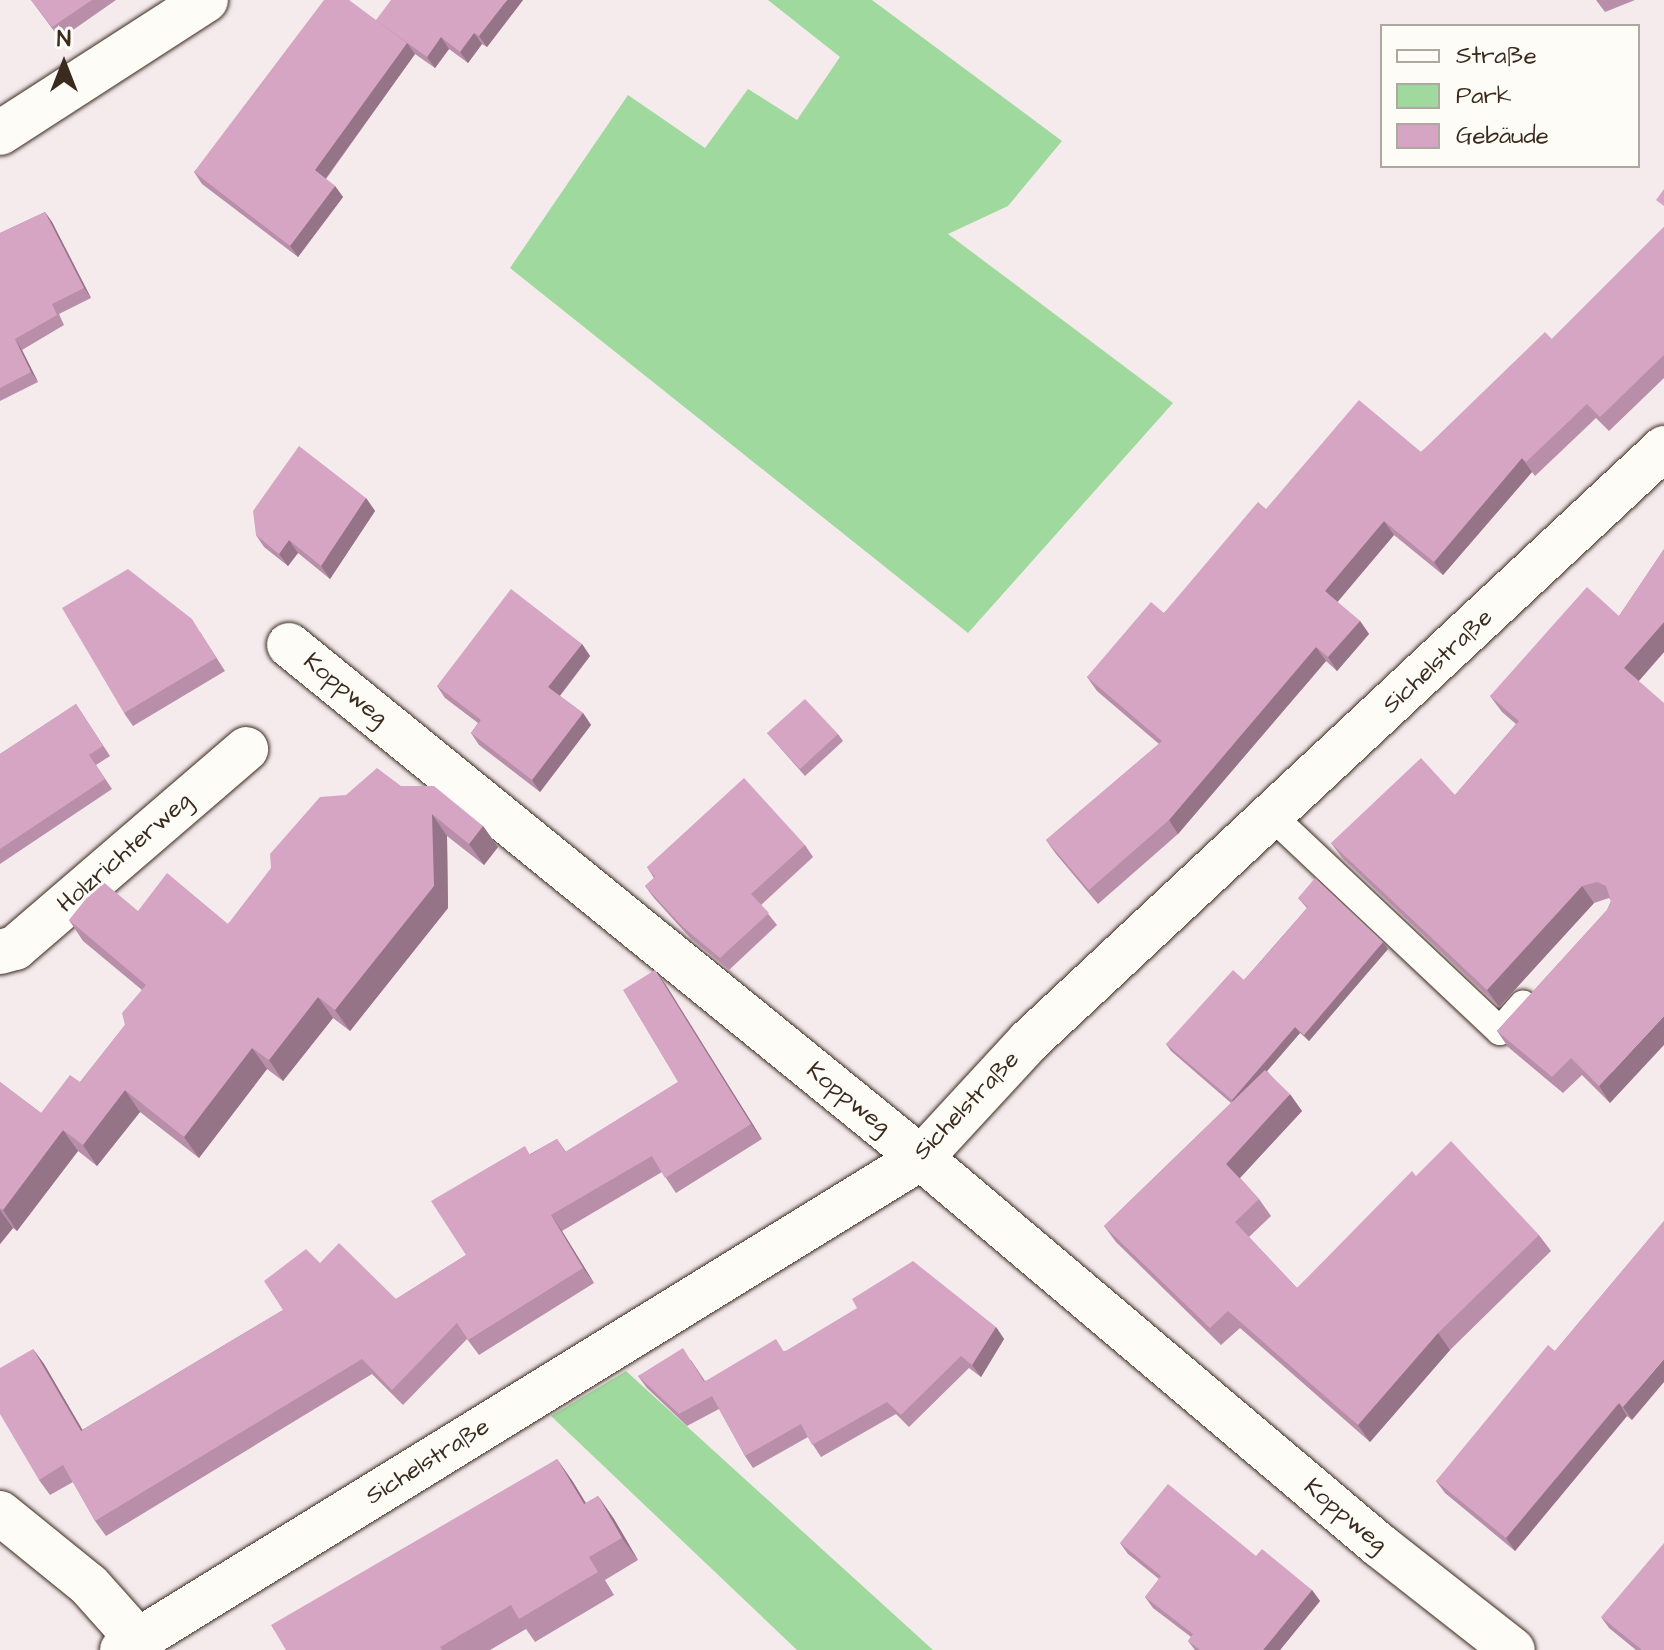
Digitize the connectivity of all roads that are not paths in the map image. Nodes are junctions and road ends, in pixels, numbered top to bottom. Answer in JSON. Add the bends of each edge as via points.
{"nodes":[{"id":1,"x":206,"y":0,"type":"edge"},
{"id":2,"x":0,"y":133,"type":"edge"},
{"id":3,"x":1664,"y":448,"type":"edge"},
{"id":4,"x":289,"y":645,"type":"dead end"},
{"id":5,"x":246,"y":749,"type":"dead end"},
{"id":6,"x":1273,"y":817,"type":"junction"},
{"id":7,"x":0,"y":952,"type":"edge"},
{"id":8,"x":1542,"y":985,"type":"edge"},
{"id":9,"x":921,"y":1158,"type":"junction"},
{"id":10,"x":0,"y":1513,"type":"edge"},
{"id":11,"x":130,"y":1645,"type":"edge"},
{"id":12,"x":1513,"y":1650,"type":"edge"}],
"edges":[{"from":1,"to":2,"type":"street"},
{"from":3,"to":6,"type":"street","name":"Sichelstraße"},
{"from":4,"to":9,"type":"street","name":"Koppweg"},
{"from":5,"to":7,"type":"street","name":"Holzrichterweg","via":[[15,948]]},
{"from":6,"to":8,"type":"lane","via":[[1500,1031]]},
{"from":6,"to":9,"type":"street","name":"Sichelstraße","via":[[1029,1041]]},
{"from":9,"to":11,"type":"street","name":"Sichelstraße"},
{"from":9,"to":12,"type":"street","name":"Koppweg","via":[[1379,1545]]},
{"from":10,"to":11,"type":"street","via":[[89,1585]]}]}
